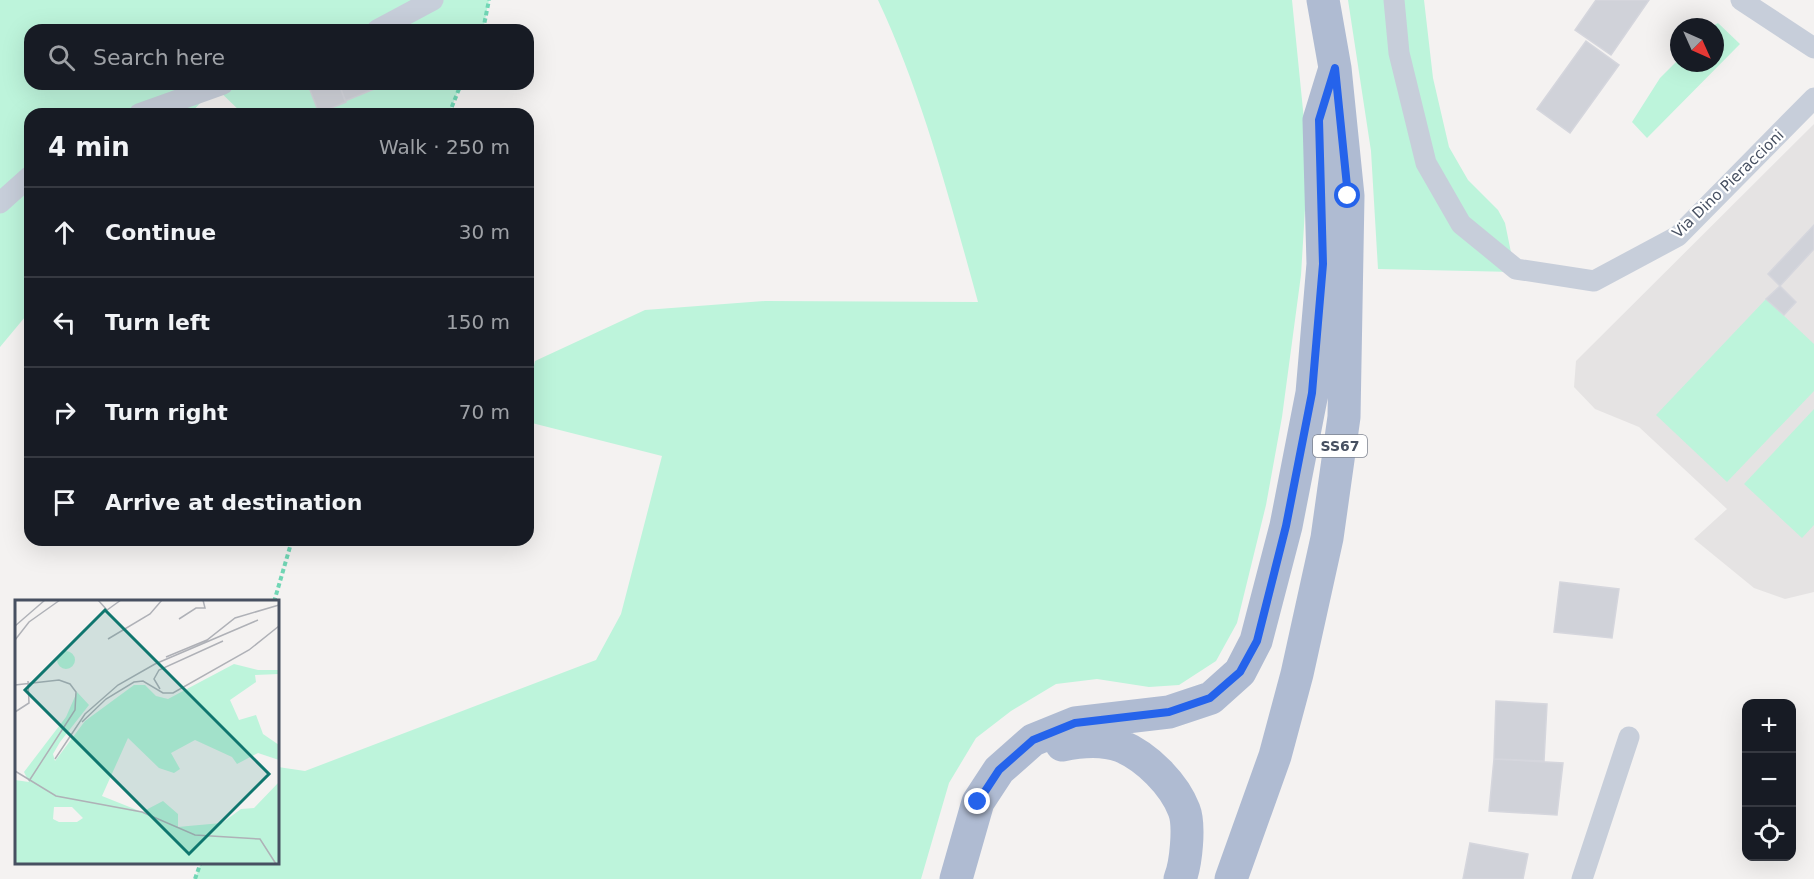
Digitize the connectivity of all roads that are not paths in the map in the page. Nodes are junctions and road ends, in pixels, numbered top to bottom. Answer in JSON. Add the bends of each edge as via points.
{"nodes":[{"id":1,"x":433,"y":0,"type":"edge"},
{"id":2,"x":1323,"y":0,"type":"edge"},
{"id":3,"x":1394,"y":0,"type":"edge"},
{"id":4,"x":1741,"y":0,"type":"edge"},
{"id":5,"x":388,"y":24,"type":"edge"},
{"id":6,"x":1814,"y":48,"type":"edge"},
{"id":7,"x":1335,"y":68,"type":"junction"},
{"id":8,"x":207,"y":90,"type":"edge"},
{"id":9,"x":1814,"y":98,"type":"edge"},
{"id":10,"x":156,"y":108,"type":"edge"},
{"id":11,"x":24,"y":181,"type":"edge"},
{"id":12,"x":0,"y":203,"type":"edge"},
{"id":13,"x":1629,"y":737,"type":"dead end"},
{"id":14,"x":978,"y":802,"type":"junction"},
{"id":15,"x":1235,"y":873,"type":"edge"},
{"id":16,"x":956,"y":879,"type":"edge"},
{"id":17,"x":1180,"y":879,"type":"edge"},
{"id":18,"x":1582,"y":879,"type":"edge"}],
"edges":[{"from":1,"to":5,"type":"street"},
{"from":2,"to":7,"type":"main road","number":"SS67"},
{"from":3,"to":9,"type":"street","name":"Via Dino Pieraccioni","via":[[1399,53],[1426,163],[1461,224],[1516,269],[1594,281],[1678,236]]},
{"from":4,"to":6,"type":"street"},
{"from":7,"to":14,"type":"main road","via":[[1319,120],[1323,264],[1312,393],[1286,526],[1257,641],[1240,672],[1210,698],[1169,712],[1075,723],[1033,740],[999,770]]},
{"from":7,"to":15,"type":"main road","number":"SS67","via":[[1348,196],[1344,417],[1327,538],[1297,674],[1275,756]]},
{"from":8,"to":10,"type":"street"},
{"from":11,"to":12,"type":"street"},
{"from":13,"to":18,"type":"street"},
{"from":14,"to":16,"type":"main road"},
{"from":14,"to":17,"type":"main road","via":[[1010,770],[1044,748],[1088,740],[1121,746],[1159,771],[1185,811],[1186,848]]}]}
